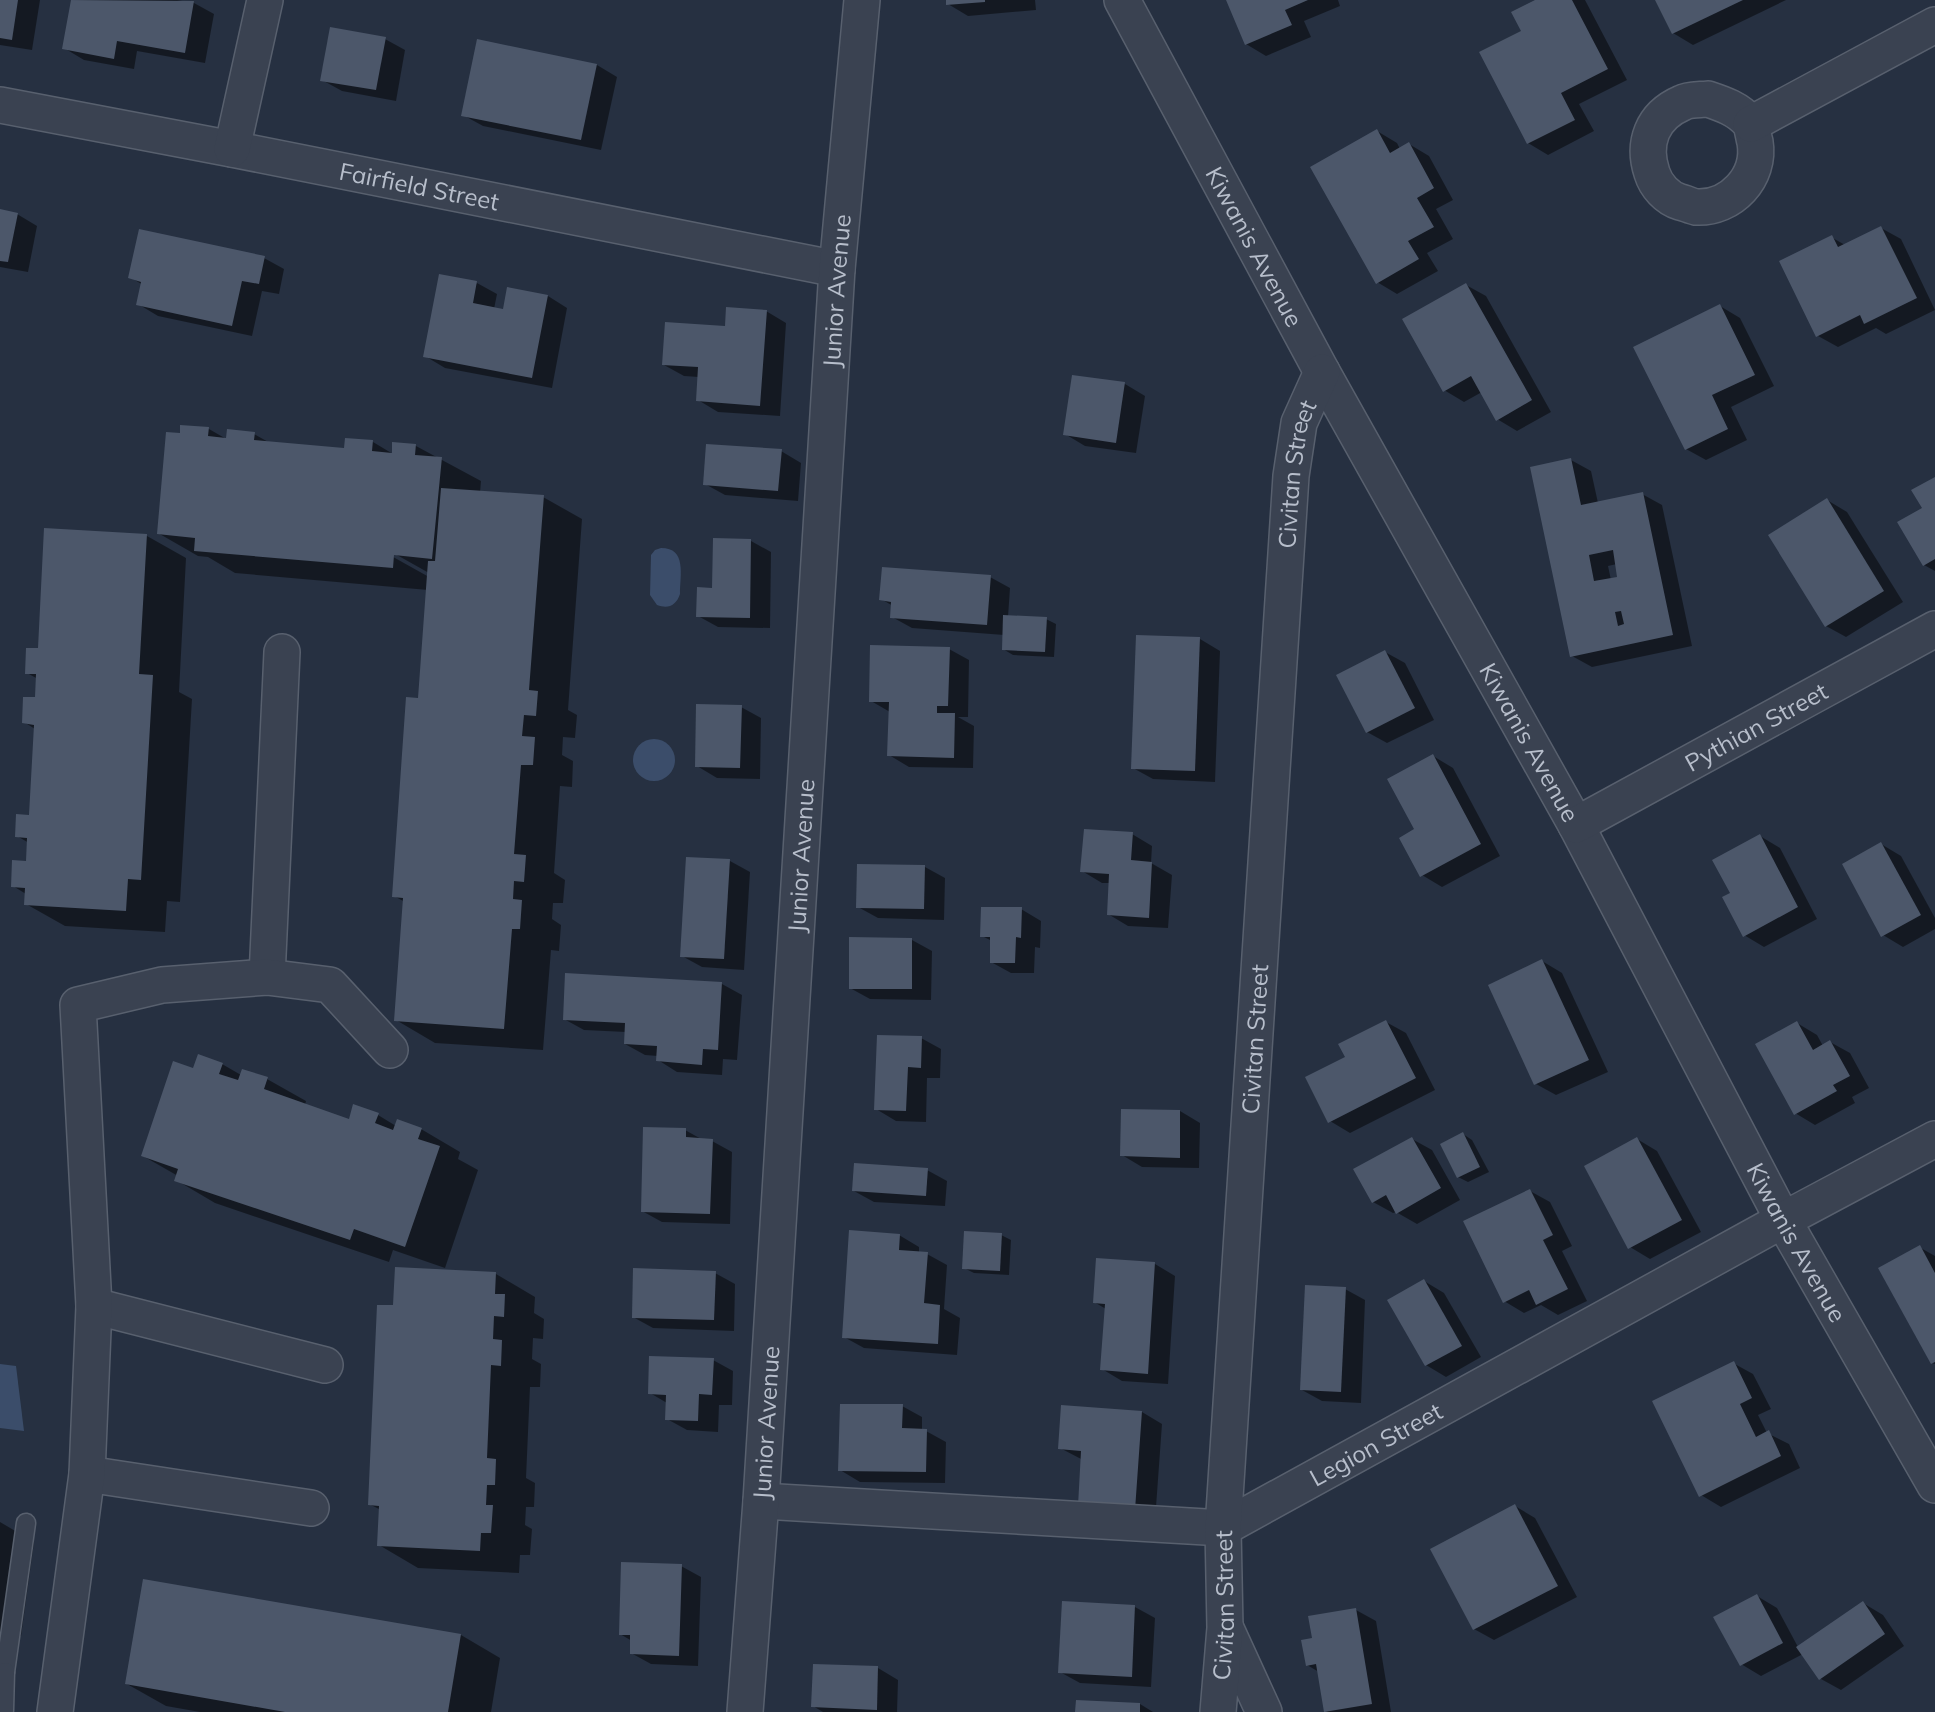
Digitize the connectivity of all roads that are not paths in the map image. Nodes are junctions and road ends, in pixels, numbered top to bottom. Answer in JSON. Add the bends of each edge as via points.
{"nodes":[{"id":1,"x":265,"y":0,"type":"edge"},
{"id":2,"x":862,"y":0,"type":"edge"},
{"id":3,"x":1122,"y":0,"type":"edge"},
{"id":4,"x":1935,"y":25,"type":"edge"},
{"id":5,"x":0,"y":105,"type":"edge"},
{"id":6,"x":1751,"y":124,"type":"dead end"},
{"id":7,"x":232,"y":149,"type":"junction"},
{"id":8,"x":837,"y":269,"type":"junction"},
{"id":9,"x":1322,"y":372,"type":"junction"},
{"id":10,"x":1935,"y":629,"type":"edge"},
{"id":11,"x":282,"y":652,"type":"dead end"},
{"id":12,"x":1576,"y":825,"type":"junction"},
{"id":13,"x":267,"y":977,"type":"junction"},
{"id":14,"x":390,"y":1050,"type":"dead end"},
{"id":15,"x":1935,"y":1139,"type":"edge"},
{"id":16,"x":1783,"y":1220,"type":"junction"},
{"id":17,"x":94,"y":1306,"type":"junction"},
{"id":18,"x":325,"y":1365,"type":"dead end"},
{"id":19,"x":87,"y":1474,"type":"junction"},
{"id":20,"x":1935,"y":1485,"type":"edge"},
{"id":21,"x":761,"y":1501,"type":"junction"},
{"id":22,"x":311,"y":1508,"type":"dead end"},
{"id":23,"x":26,"y":1523,"type":"dead end"},
{"id":24,"x":1223,"y":1528,"type":"junction"},
{"id":25,"x":1225,"y":1628,"type":"junction"},
{"id":26,"x":3,"y":1672,"type":"edge"},
{"id":27,"x":4,"y":1710,"type":"dead end"},
{"id":28,"x":55,"y":1712,"type":"edge"},
{"id":29,"x":746,"y":1712,"type":"edge"},
{"id":30,"x":1218,"y":1712,"type":"edge"},
{"id":31,"x":1264,"y":1712,"type":"edge"}],
"edges":[{"from":1,"to":7,"type":"street"},
{"from":2,"to":8,"type":"street","name":"Junior Avenue"},
{"from":3,"to":9,"type":"street","name":"Kiwanis Avenue"},
{"from":4,"to":6,"type":"street"},
{"from":5,"to":7,"type":"street","name":"Fairfield Street"},
{"from":7,"to":8,"type":"street","name":"Fairfield Street"},
{"from":8,"to":21,"type":"street","name":"Junior Avenue"},
{"from":9,"to":12,"type":"street","name":"Kiwanis Avenue"},
{"from":9,"to":24,"type":"street","name":"Civitan Street","via":[[1299,423],[1291,476]]},
{"from":10,"to":12,"type":"street","name":"Pythian Street"},
{"from":11,"to":13,"type":"street"},
{"from":12,"to":16,"type":"street","name":"Kiwanis Avenue"},
{"from":13,"to":14,"type":"street","via":[[330,985]]},
{"from":13,"to":17,"type":"street","via":[[162,985],[78,1006]]},
{"from":15,"to":16,"type":"street","name":"Legion Street"},
{"from":16,"to":20,"type":"street","name":"Kiwanis Avenue"},
{"from":16,"to":24,"type":"street","name":"Legion Street"},
{"from":17,"to":18,"type":"street"},
{"from":17,"to":19,"type":"street"},
{"from":19,"to":22,"type":"street"},
{"from":19,"to":28,"type":"street"},
{"from":21,"to":24,"type":"street"},
{"from":21,"to":29,"type":"street","name":"Junior Avenue"},
{"from":23,"to":26,"type":"lane"},
{"from":24,"to":25,"type":"street","name":"Civitan Street"},
{"from":25,"to":30,"type":"street","name":"Civitan Street"},
{"from":25,"to":31,"type":"street"},
{"from":26,"to":27,"type":"lane"}]}
